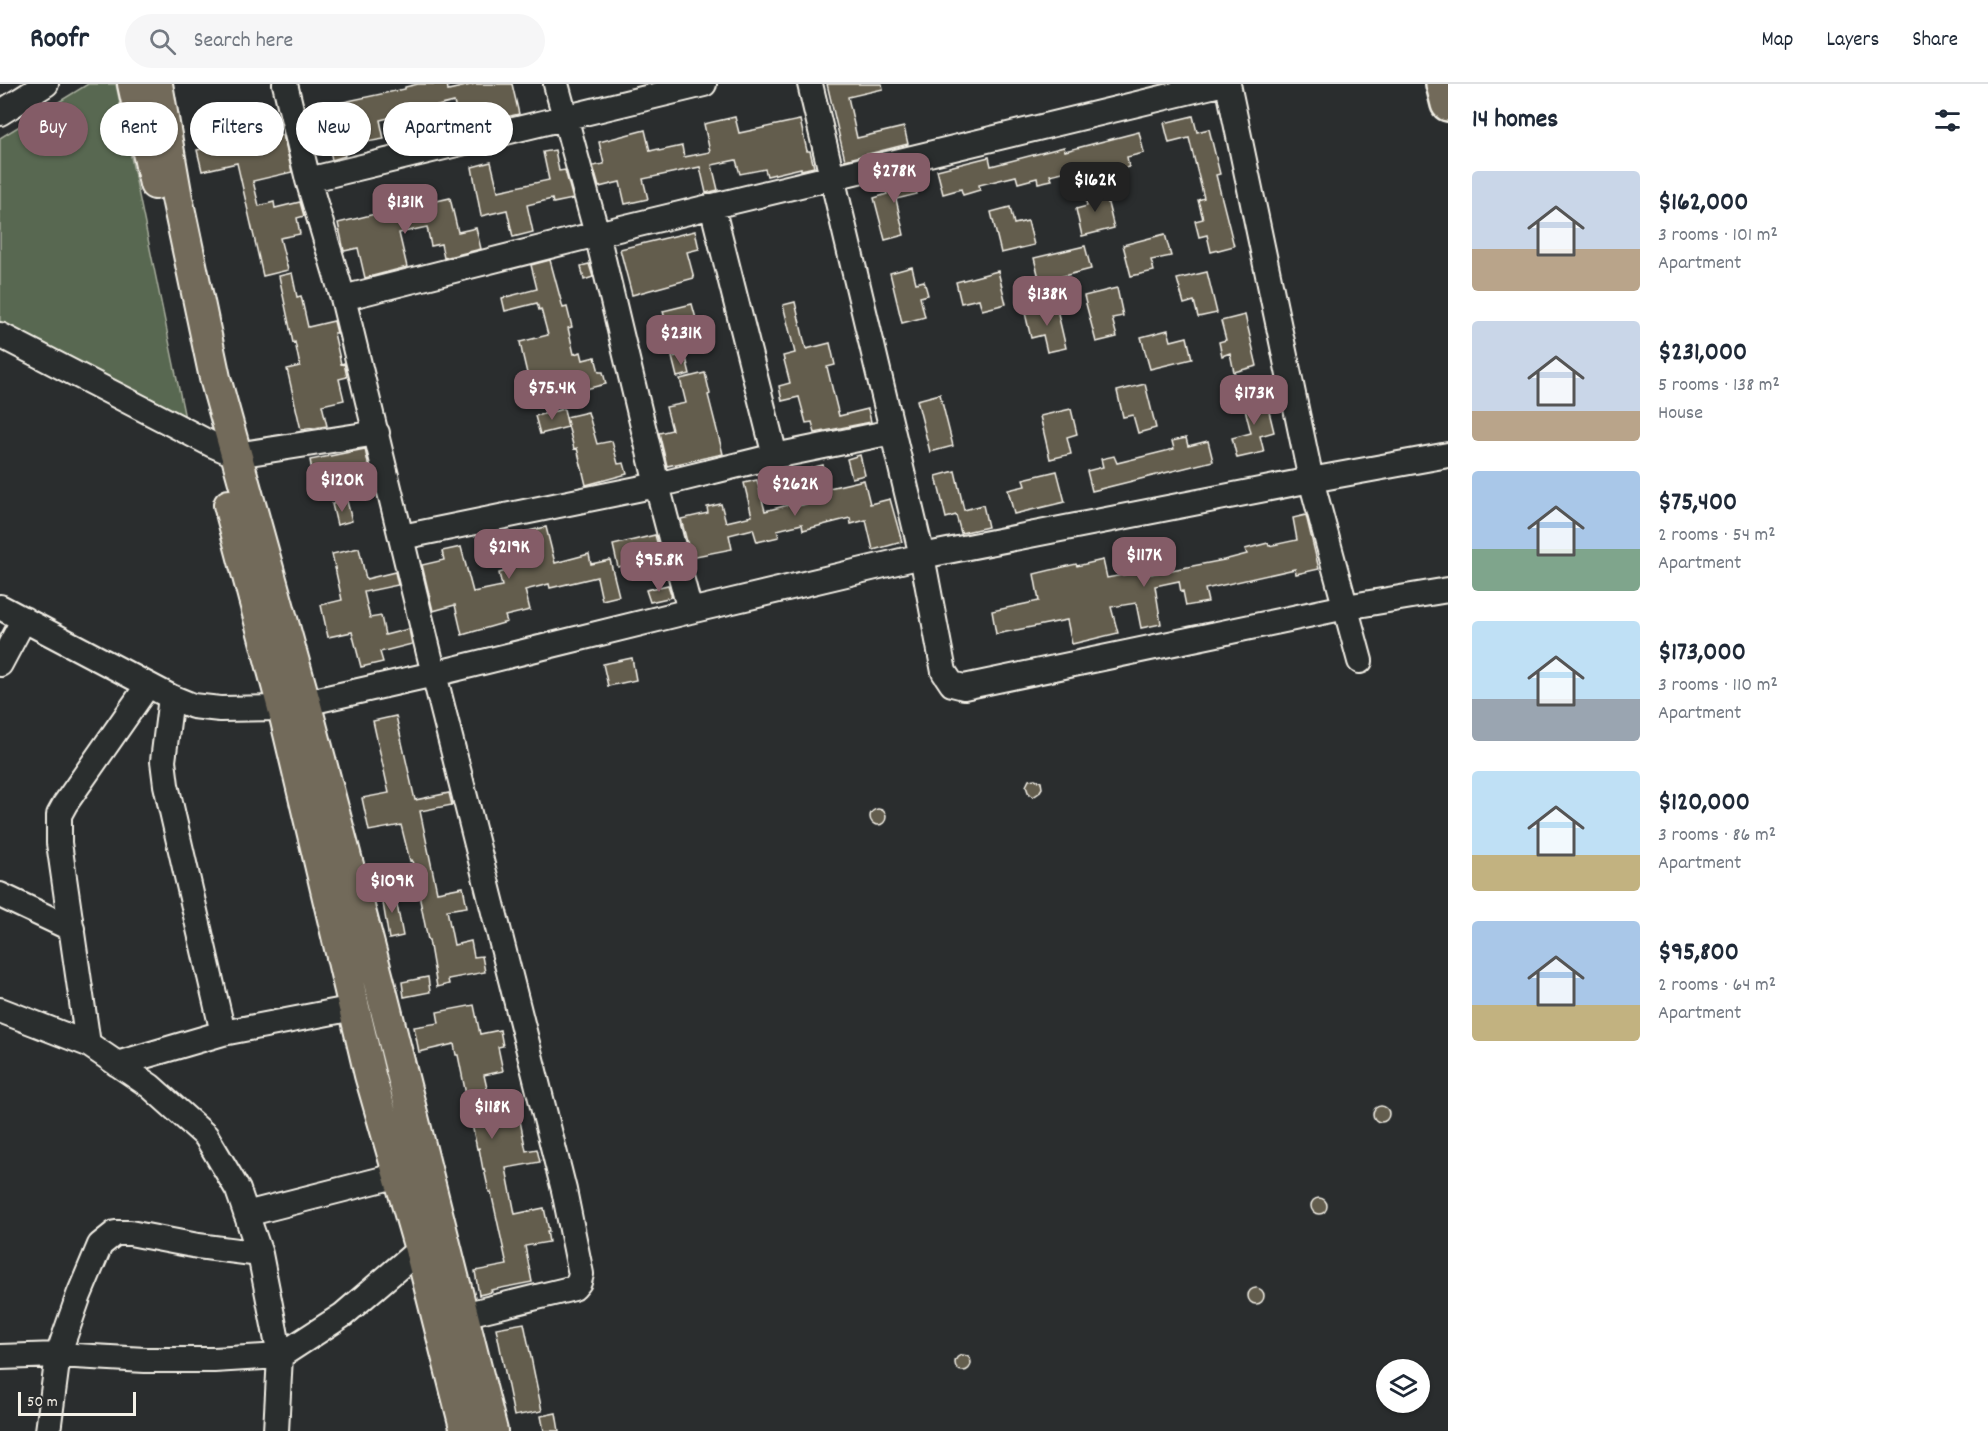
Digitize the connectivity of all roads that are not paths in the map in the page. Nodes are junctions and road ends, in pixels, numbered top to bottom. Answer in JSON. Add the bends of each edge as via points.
{"nodes":[{"id":1,"x":46,"y":84,"type":"edge"},
{"id":2,"x":132,"y":84,"type":"edge"},
{"id":3,"x":156,"y":84,"type":"edge"},
{"id":4,"x":285,"y":84,"type":"edge"},
{"id":5,"x":556,"y":84,"type":"edge"},
{"id":6,"x":704,"y":84,"type":"edge"},
{"id":7,"x":810,"y":84,"type":"edge"},
{"id":8,"x":1220,"y":84,"type":"edge"},
{"id":9,"x":1228,"y":84,"type":"edge"},
{"id":10,"x":1443,"y":84,"type":"edge"},
{"id":11,"x":1448,"y":104,"type":"edge"},
{"id":12,"x":0,"y":113,"type":"edge"},
{"id":13,"x":564,"y":117,"type":"junction"},
{"id":14,"x":832,"y":177,"type":"junction"},
{"id":15,"x":308,"y":180,"type":"junction"},
{"id":16,"x":712,"y":206,"type":"junction"},
{"id":17,"x":597,"y":234,"type":"junction"},
{"id":18,"x":343,"y":298,"type":"junction"},
{"id":19,"x":0,"y":335,"type":"edge"},
{"id":20,"x":892,"y":432,"type":"junction"},
{"id":21,"x":377,"y":433,"type":"junction"},
{"id":22,"x":224,"y":450,"type":"junction"},
{"id":23,"x":1448,"y":455,"type":"edge"},
{"id":24,"x":775,"y":456,"type":"junction"},
{"id":25,"x":1311,"y":480,"type":"junction"},
{"id":26,"x":657,"y":485,"type":"junction"},
{"id":27,"x":402,"y":537,"type":"junction"},
{"id":28,"x":922,"y":556,"type":"junction"},
{"id":29,"x":1448,"y":590,"type":"edge"},
{"id":30,"x":0,"y":607,"type":"edge"},
{"id":31,"x":1346,"y":608,"type":"junction"},
{"id":32,"x":690,"y":611,"type":"junction"},
{"id":33,"x":24,"y":619,"type":"junction"},
{"id":34,"x":1360,"y":661,"type":"dead end"},
{"id":35,"x":0,"y":664,"type":"edge"},
{"id":36,"x":434,"y":674,"type":"junction"},
{"id":37,"x":148,"y":685,"type":"junction"},
{"id":38,"x":171,"y":697,"type":"junction"},
{"id":39,"x":294,"y":705,"type":"junction"},
{"id":40,"x":0,"y":894,"type":"edge"},
{"id":41,"x":72,"y":929,"type":"junction"},
{"id":42,"x":354,"y":1008,"type":"junction"},
{"id":43,"x":0,"y":1010,"type":"edge"},
{"id":44,"x":223,"y":1033,"type":"junction"},
{"id":45,"x":88,"y":1044,"type":"junction"},
{"id":46,"x":117,"y":1064,"type":"junction"},
{"id":47,"x":399,"y":1175,"type":"junction"},
{"id":48,"x":246,"y":1214,"type":"junction"},
{"id":49,"x":420,"y":1249,"type":"junction"},
{"id":50,"x":260,"y":1254,"type":"junction"},
{"id":51,"x":463,"y":1315,"type":"junction"},
{"id":52,"x":58,"y":1355,"type":"junction"},
{"id":53,"x":280,"y":1356,"type":"junction"},
{"id":54,"x":0,"y":1357,"type":"edge"},
{"id":55,"x":48,"y":1431,"type":"edge"},
{"id":56,"x":276,"y":1431,"type":"edge"},
{"id":57,"x":466,"y":1431,"type":"edge"},
{"id":58,"x":492,"y":1431,"type":"edge"}],
"edges":[{"from":1,"to":12,"type":"street"},
{"from":2,"to":22,"type":"main road"},
{"from":3,"to":22,"type":"main road","via":[[208,344]]},
{"from":4,"to":15,"type":"street"},
{"from":5,"to":13,"type":"street"},
{"from":6,"to":13,"type":"street"},
{"from":7,"to":14,"type":"street"},
{"from":8,"to":14,"type":"street"},
{"from":9,"to":25,"type":"street"},
{"from":10,"to":11,"type":"highway"},
{"from":13,"to":15,"type":"street"},
{"from":13,"to":17,"type":"street"},
{"from":14,"to":16,"type":"street"},
{"from":14,"to":20,"type":"street"},
{"from":15,"to":18,"type":"street"},
{"from":16,"to":17,"type":"street"},
{"from":16,"to":24,"type":"street"},
{"from":17,"to":18,"type":"street"},
{"from":17,"to":26,"type":"street"},
{"from":18,"to":21,"type":"street"},
{"from":19,"to":22,"type":"street"},
{"from":20,"to":24,"type":"street"},
{"from":20,"to":28,"type":"street"},
{"from":21,"to":22,"type":"street"},
{"from":21,"to":27,"type":"street"},
{"from":22,"to":39,"type":"main road"},
{"from":23,"to":25,"type":"street"},
{"from":24,"to":26,"type":"street"},
{"from":25,"to":28,"type":"street"},
{"from":25,"to":31,"type":"street"},
{"from":26,"to":27,"type":"street"},
{"from":26,"to":32,"type":"street"},
{"from":27,"to":36,"type":"street"},
{"from":28,"to":31,"type":"street","via":[[944,672],[952,684],[964,687]]},
{"from":28,"to":32,"type":"street"},
{"from":29,"to":31,"type":"street"},
{"from":30,"to":33,"type":"street"},
{"from":31,"to":34,"type":"street"},
{"from":32,"to":36,"type":"street"},
{"from":33,"to":35,"type":"street"},
{"from":33,"to":37,"type":"street"},
{"from":36,"to":39,"type":"street"},
{"from":36,"to":51,"type":"street","via":[[564,1190],[581,1274],[574,1288]]},
{"from":37,"to":38,"type":"street"},
{"from":37,"to":41,"type":"street","via":[[59,815],[59,843]]},
{"from":38,"to":39,"type":"street","via":[[193,706],[220,709]]},
{"from":38,"to":44,"type":"street","via":[[163,761],[166,785]]},
{"from":39,"to":42,"type":"main road"},
{"from":39,"to":51,"type":"main road"},
{"from":40,"to":41,"type":"street"},
{"from":41,"to":45,"type":"street"},
{"from":42,"to":44,"type":"street"},
{"from":42,"to":47,"type":"main road"},
{"from":43,"to":45,"type":"street"},
{"from":44,"to":46,"type":"street"},
{"from":45,"to":46,"type":"street"},
{"from":46,"to":48,"type":"street","via":[[150,1086],[206,1136],[238,1190]]},
{"from":47,"to":48,"type":"street"},
{"from":47,"to":49,"type":"main road"},
{"from":48,"to":50,"type":"street"},
{"from":49,"to":53,"type":"street","via":[[343,1315]]},
{"from":49,"to":57,"type":"main road"},
{"from":50,"to":52,"type":"street","via":[[115,1233],[100,1245]]},
{"from":50,"to":53,"type":"street"},
{"from":51,"to":58,"type":"main road"},
{"from":52,"to":53,"type":"street","via":[[145,1360]]},
{"from":52,"to":54,"type":"street"},
{"from":52,"to":55,"type":"street"},
{"from":53,"to":56,"type":"street"}]}
